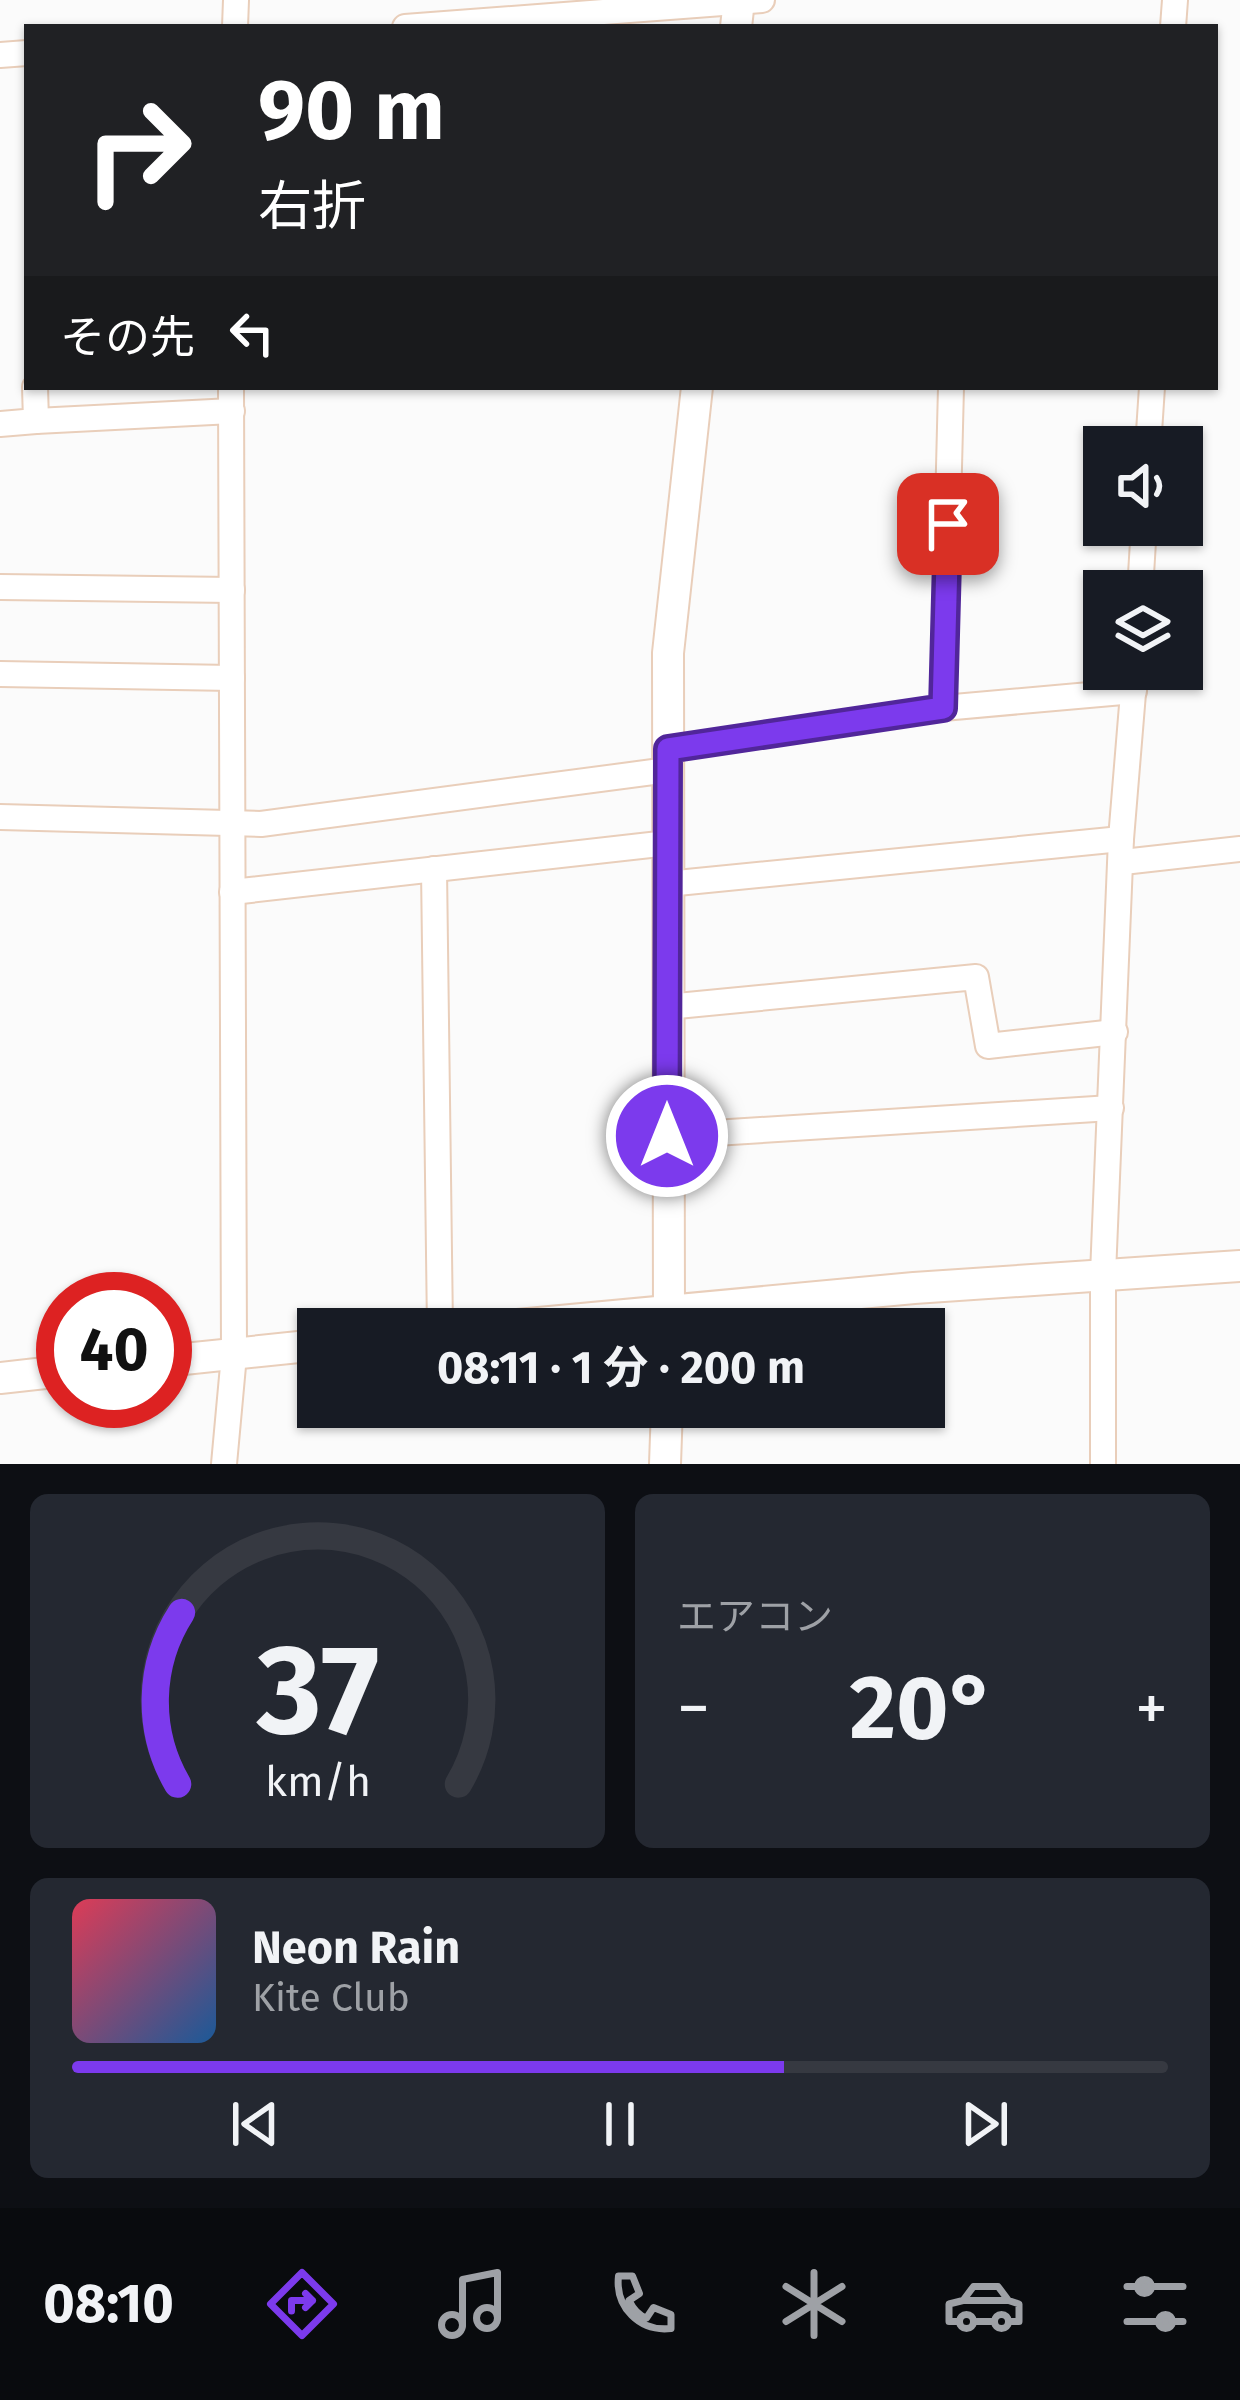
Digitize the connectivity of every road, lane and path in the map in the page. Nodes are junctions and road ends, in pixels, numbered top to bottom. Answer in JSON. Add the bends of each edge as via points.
{"nodes":[{"id":1,"x":762,"y":0,"type":"edge"},
{"id":2,"x":739,"y":1,"type":"edge"},
{"id":3,"x":444,"y":24,"type":"edge"},
{"id":4,"x":35,"y":390,"type":"edge"},
{"id":5,"x":697,"y":390,"type":"edge"},
{"id":6,"x":951,"y":390,"type":"edge"},
{"id":7,"x":1152,"y":390,"type":"edge"},
{"id":8,"x":232,"y":399,"type":"edge"},
{"id":9,"x":36,"y":421,"type":"junction"},
{"id":10,"x":0,"y":424,"type":"edge"},
{"id":11,"x":1149,"y":426,"type":"edge"},
{"id":12,"x":0,"y":587,"type":"edge"},
{"id":13,"x":232,"y":590,"type":"junction"},
{"id":14,"x":0,"y":674,"type":"edge"},
{"id":15,"x":232,"y":677,"type":"junction"},
{"id":16,"x":1083,"y":688,"type":"edge"},
{"id":17,"x":1134,"y":690,"type":"edge"},
{"id":18,"x":943,"y":708,"type":"junction"},
{"id":19,"x":668,"y":760,"type":"junction"},
{"id":20,"x":0,"y":817,"type":"edge"},
{"id":21,"x":232,"y":824,"type":"junction"},
{"id":22,"x":668,"y":843,"type":"junction"},
{"id":23,"x":1240,"y":849,"type":"edge"},
{"id":24,"x":1122,"y":850,"type":"junction"},
{"id":25,"x":434,"y":869,"type":"junction"},
{"id":26,"x":668,"y":884,"type":"junction"},
{"id":27,"x":232,"y":892,"type":"junction"},
{"id":28,"x":667,"y":1007,"type":"junction"},
{"id":29,"x":1115,"y":1032,"type":"junction"},
{"id":30,"x":1111,"y":1108,"type":"junction"},
{"id":31,"x":667,"y":1136,"type":"junction"},
{"id":32,"x":1240,"y":1266,"type":"edge"},
{"id":33,"x":1103,"y":1274,"type":"junction"},
{"id":34,"x":440,"y":1308,"type":"edge"},
{"id":35,"x":669,"y":1308,"type":"edge"},
{"id":36,"x":789,"y":1308,"type":"edge"},
{"id":37,"x":297,"y":1348,"type":"edge"},
{"id":38,"x":234,"y":1355,"type":"junction"},
{"id":39,"x":192,"y":1359,"type":"edge"},
{"id":40,"x":36,"y":1374,"type":"edge"},
{"id":41,"x":0,"y":1378,"type":"edge"},
{"id":42,"x":666,"y":1428,"type":"edge"},
{"id":43,"x":224,"y":1464,"type":"edge"},
{"id":44,"x":665,"y":1464,"type":"edge"},
{"id":45,"x":1103,"y":1464,"type":"edge"}],
"edges":[{"from":1,"to":2,"type":"street"},
{"from":2,"to":3,"type":"street"},
{"from":4,"to":9,"type":"street"},
{"from":5,"to":19,"type":"street","via":[[668,653]]},
{"from":6,"to":18,"type":"street"},
{"from":7,"to":11,"type":"street"},
{"from":8,"to":9,"type":"street"},
{"from":8,"to":13,"type":"street"},
{"from":9,"to":10,"type":"street"},
{"from":12,"to":13,"type":"street"},
{"from":13,"to":15,"type":"street"},
{"from":14,"to":15,"type":"street"},
{"from":15,"to":21,"type":"street"},
{"from":16,"to":18,"type":"street"},
{"from":17,"to":24,"type":"street"},
{"from":18,"to":19,"type":"street"},
{"from":19,"to":21,"type":"street"},
{"from":19,"to":22,"type":"street"},
{"from":20,"to":21,"type":"street"},
{"from":21,"to":27,"type":"street"},
{"from":22,"to":25,"type":"street"},
{"from":22,"to":26,"type":"street"},
{"from":23,"to":24,"type":"street"},
{"from":24,"to":26,"type":"street"},
{"from":24,"to":29,"type":"street"},
{"from":25,"to":27,"type":"street"},
{"from":25,"to":34,"type":"street"},
{"from":26,"to":28,"type":"street"},
{"from":27,"to":38,"type":"street"},
{"from":28,"to":29,"type":"street","via":[[976,977],[988,1046]]},
{"from":28,"to":31,"type":"street"},
{"from":29,"to":30,"type":"street"},
{"from":30,"to":31,"type":"street"},
{"from":30,"to":33,"type":"street"},
{"from":31,"to":35,"type":"street"},
{"from":32,"to":33,"type":"street"},
{"from":33,"to":36,"type":"street"},
{"from":33,"to":45,"type":"street"},
{"from":37,"to":38,"type":"street"},
{"from":38,"to":39,"type":"street"},
{"from":38,"to":43,"type":"street"},
{"from":40,"to":41,"type":"street"},
{"from":42,"to":44,"type":"street"}]}
